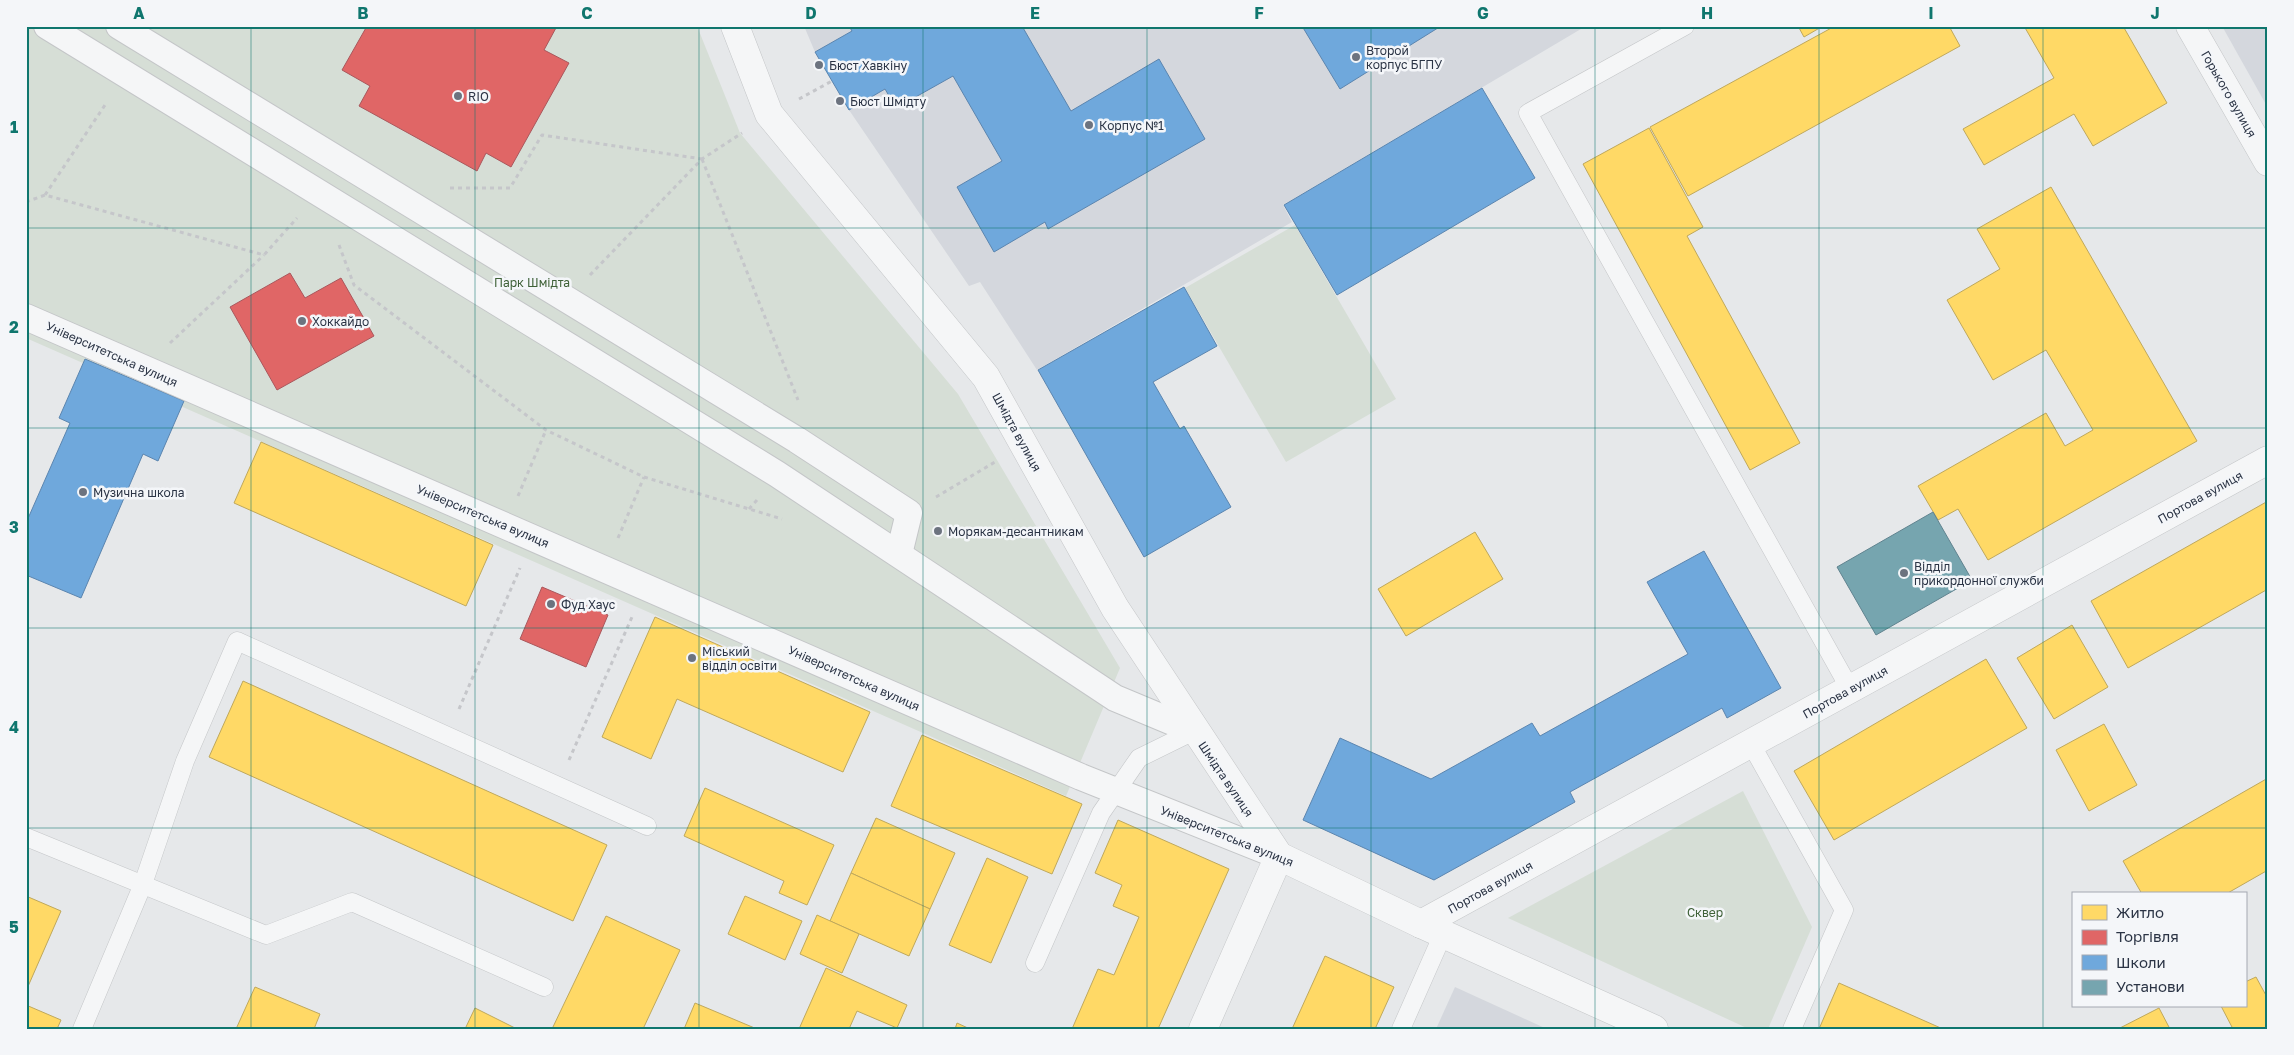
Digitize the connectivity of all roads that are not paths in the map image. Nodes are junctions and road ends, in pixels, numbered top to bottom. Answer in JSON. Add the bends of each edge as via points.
{"nodes":[{"id":1,"x":47,"y":26,"type":"edge"},
{"id":2,"x":119,"y":26,"type":"edge"},
{"id":3,"x":735,"y":26,"type":"edge"},
{"id":4,"x":1685,"y":26,"type":"edge"},
{"id":5,"x":2190,"y":26,"type":"edge"},
{"id":6,"x":2268,"y":162,"type":"edge"},
{"id":7,"x":26,"y":317,"type":"edge"},
{"id":8,"x":2268,"y":460,"type":"edge"},
{"id":9,"x":898,"y":554,"type":"junction"},
{"id":10,"x":1850,"y":689,"type":"junction"},
{"id":11,"x":1194,"y":731,"type":"junction"},
{"id":12,"x":1751,"y":744,"type":"junction"},
{"id":13,"x":1116,"y":791,"type":"junction"},
{"id":14,"x":648,"y":826,"type":"dead end"},
{"id":15,"x":26,"y":837,"type":"edge"},
{"id":16,"x":1279,"y":856,"type":"junction"},
{"id":17,"x":143,"y":884,"type":"junction"},
{"id":18,"x":1432,"y":929,"type":"junction"},
{"id":19,"x":1035,"y":963,"type":"dead end"},
{"id":20,"x":544,"y":987,"type":"dead end"},
{"id":21,"x":82,"y":1029,"type":"edge"},
{"id":22,"x":1203,"y":1029,"type":"edge"},
{"id":23,"x":1401,"y":1029,"type":"edge"},
{"id":24,"x":1654,"y":1029,"type":"edge"},
{"id":25,"x":1792,"y":1029,"type":"edge"}],
"edges":[{"from":1,"to":9,"type":"street","via":[[777,474]]},
{"from":2,"to":9,"type":"street","via":[[797,440],[909,513]]},
{"from":3,"to":11,"type":"street","name":"Шмідта вулиця","via":[[769,114],[986,377],[1115,608]]},
{"from":4,"to":10,"type":"lane","via":[[1528,113]]},
{"from":5,"to":6,"type":"street","name":"Горького вулиця"},
{"from":7,"to":13,"type":"street","name":"Університетська вулиця"},
{"from":8,"to":10,"type":"street","name":"Портова вулиця"},
{"from":9,"to":11,"type":"street","via":[[1115,698]]},
{"from":10,"to":12,"type":"street","name":"Портова вулиця"},
{"from":11,"to":13,"type":"lane","via":[[1139,758]]},
{"from":11,"to":16,"type":"street","name":"Шмідта вулиця"},
{"from":12,"to":18,"type":"street","name":"Портова вулиця"},
{"from":12,"to":25,"type":"lane","via":[[1844,910]]},
{"from":13,"to":16,"type":"street","name":"Університетська вулиця"},
{"from":13,"to":19,"type":"lane","via":[[1101,813]]},
{"from":14,"to":17,"type":"lane","via":[[237,641],[185,760]]},
{"from":15,"to":17,"type":"lane"},
{"from":16,"to":18,"type":"street","name":"Університетська вулиця"},
{"from":16,"to":22,"type":"street"},
{"from":17,"to":20,"type":"lane","via":[[266,935],[352,902]]},
{"from":17,"to":21,"type":"lane"},
{"from":18,"to":23,"type":"lane"},
{"from":18,"to":24,"type":"street","name":"Університетська вулиця"}]}
